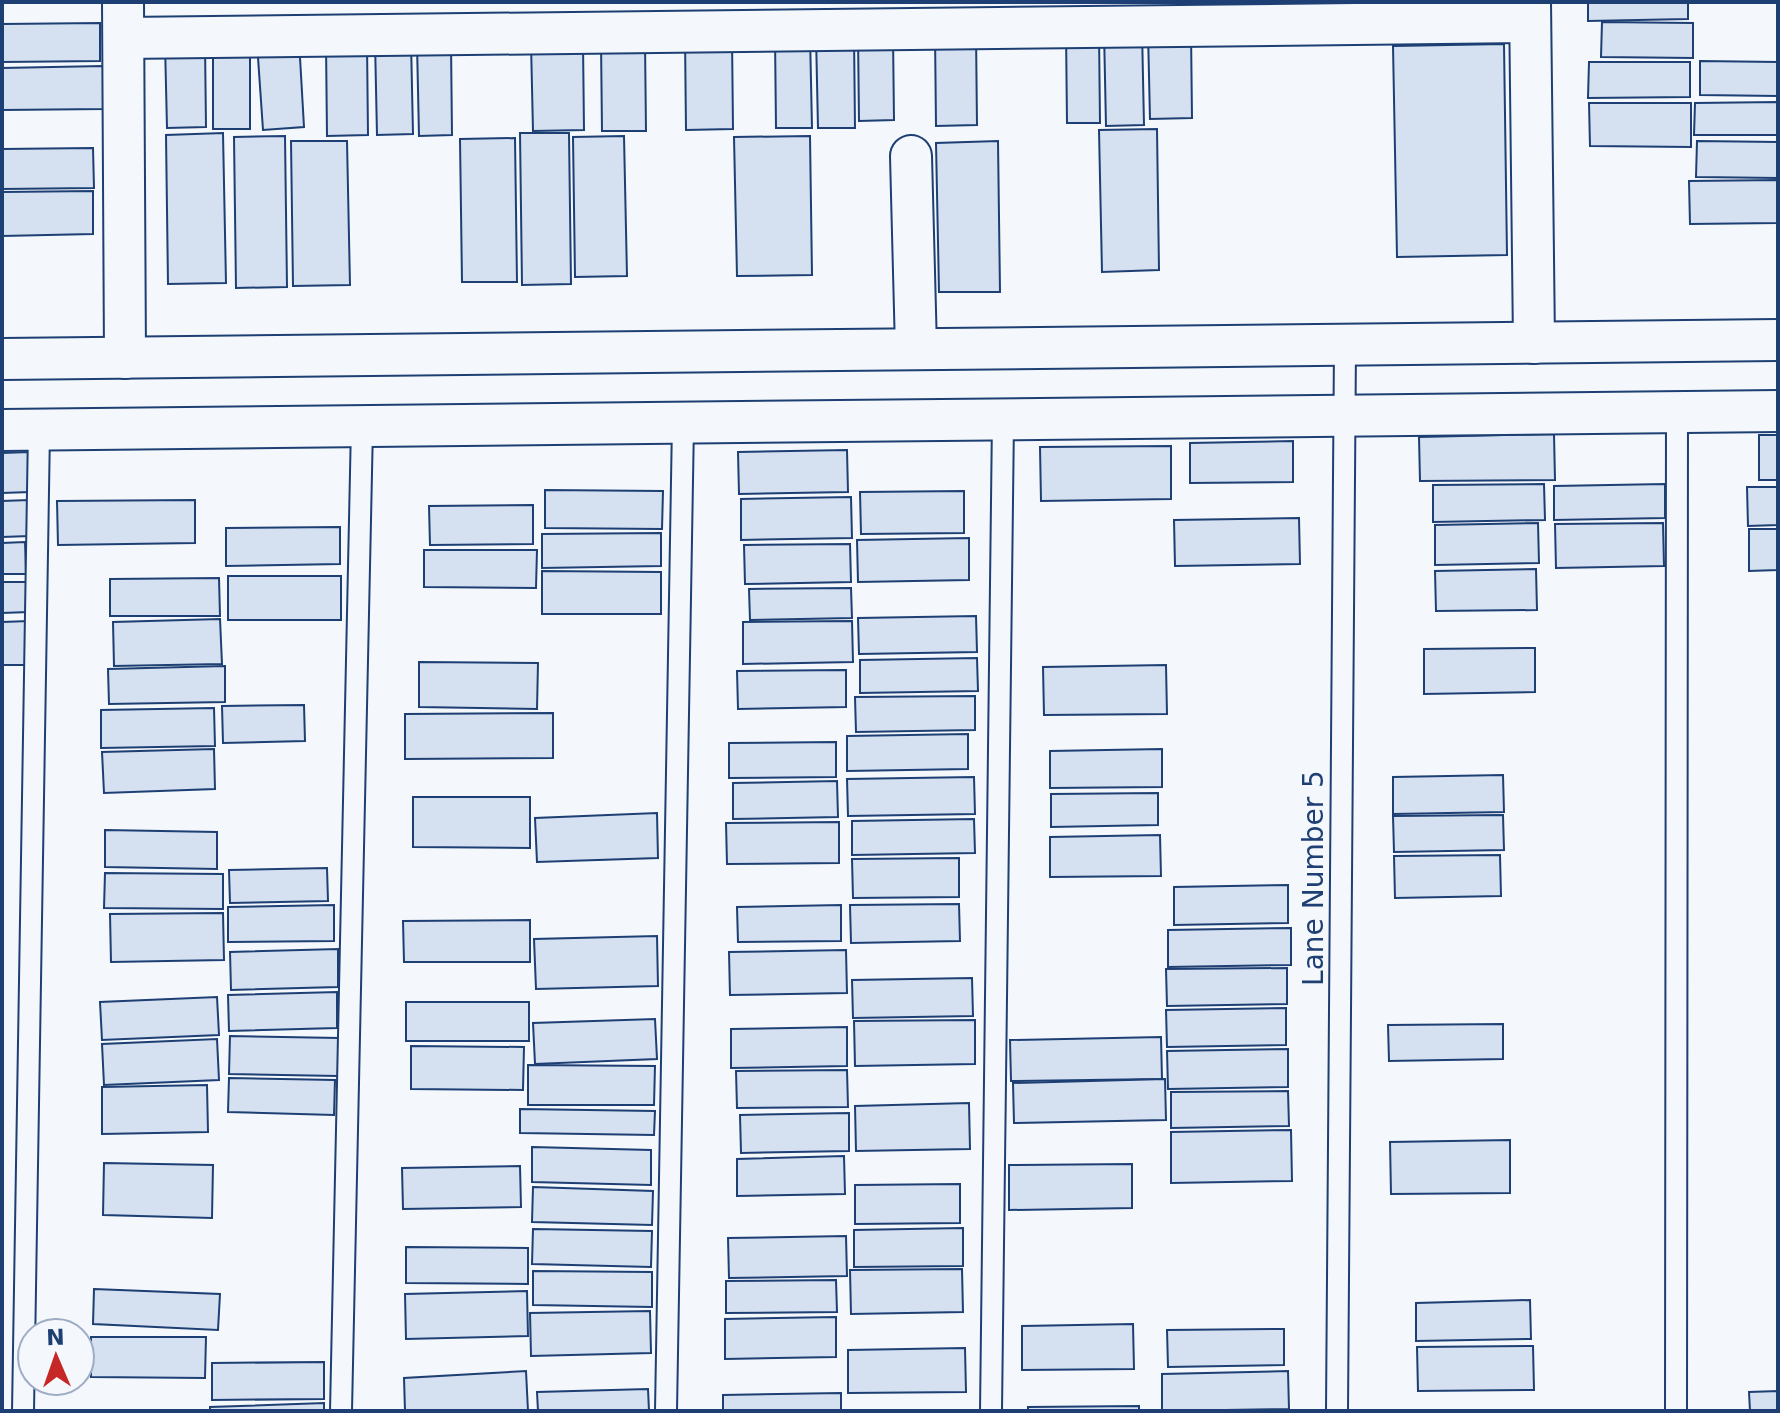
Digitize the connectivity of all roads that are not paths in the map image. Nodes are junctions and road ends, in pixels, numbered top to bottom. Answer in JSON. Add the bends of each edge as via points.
{"nodes":[{"id":1,"x":1530,"y":12,"type":"edge"},
{"id":2,"x":714,"y":16,"type":"edge"},
{"id":3,"x":124,"y":20,"type":"edge"},
{"id":4,"x":911,"y":156,"type":"dead end"},
{"id":5,"x":1778,"y":340,"type":"edge"},
{"id":6,"x":1534,"y":343,"type":"junction"},
{"id":7,"x":1345,"y":345,"type":"junction"},
{"id":8,"x":916,"y":349,"type":"junction"},
{"id":9,"x":125,"y":358,"type":"junction"},
{"id":10,"x":2,"y":359,"type":"edge"},
{"id":11,"x":1778,"y":411,"type":"edge"},
{"id":12,"x":1677,"y":412,"type":"junction"},
{"id":13,"x":1345,"y":416,"type":"junction"},
{"id":14,"x":1003,"y":419,"type":"junction"},
{"id":15,"x":683,"y":423,"type":"junction"},
{"id":16,"x":362,"y":426,"type":"junction"},
{"id":17,"x":21,"y":430,"type":"edge"},
{"id":18,"x":23,"y":1411,"type":"edge"},
{"id":19,"x":341,"y":1411,"type":"edge"},
{"id":20,"x":666,"y":1411,"type":"edge"},
{"id":21,"x":991,"y":1411,"type":"edge"},
{"id":22,"x":1337,"y":1411,"type":"edge"},
{"id":23,"x":1676,"y":1411,"type":"edge"}],
"edges":[{"from":1,"to":2,"type":"street"},
{"from":1,"to":6,"type":"street"},
{"from":2,"to":3,"type":"street"},
{"from":3,"to":9,"type":"street"},
{"from":4,"to":8,"type":"street"},
{"from":5,"to":6,"type":"street"},
{"from":6,"to":7,"type":"street"},
{"from":7,"to":8,"type":"street"},
{"from":7,"to":13,"type":"lane","name":"Lane Number 5"},
{"from":8,"to":9,"type":"street"},
{"from":9,"to":10,"type":"street"},
{"from":11,"to":12,"type":"street"},
{"from":12,"to":13,"type":"street"},
{"from":12,"to":23,"type":"lane"},
{"from":13,"to":14,"type":"street"},
{"from":13,"to":22,"type":"lane","name":"Lane Number 5"},
{"from":14,"to":15,"type":"street"},
{"from":14,"to":21,"type":"lane"},
{"from":15,"to":16,"type":"street"},
{"from":15,"to":20,"type":"lane"},
{"from":16,"to":17,"type":"street"},
{"from":16,"to":19,"type":"lane"},
{"from":17,"to":18,"type":"lane"}]}
